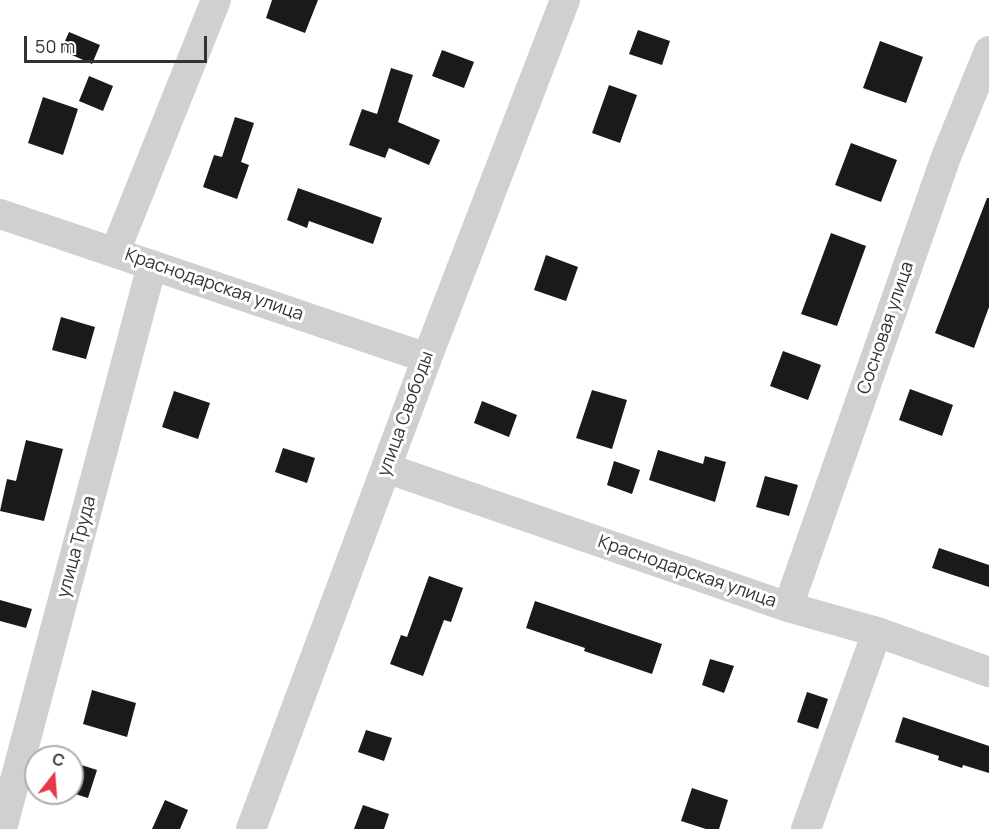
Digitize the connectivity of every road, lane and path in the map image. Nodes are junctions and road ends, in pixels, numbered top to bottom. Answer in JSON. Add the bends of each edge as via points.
{"nodes":[{"id":1,"x":216,"y":0,"type":"edge"},
{"id":2,"x":565,"y":0,"type":"edge"},
{"id":3,"x":989,"y":51,"type":"edge"},
{"id":4,"x":0,"y":214,"type":"edge"},
{"id":5,"x":115,"y":252,"type":"junction"},
{"id":6,"x":153,"y":265,"type":"junction"},
{"id":7,"x":427,"y":358,"type":"junction"},
{"id":8,"x":386,"y":468,"type":"junction"},
{"id":9,"x":788,"y":607,"type":"junction"},
{"id":10,"x":877,"y":632,"type":"junction"},
{"id":11,"x":989,"y":672,"type":"edge"},
{"id":12,"x":2,"y":829,"type":"edge"},
{"id":13,"x":250,"y":829,"type":"edge"},
{"id":14,"x":806,"y":829,"type":"edge"}],
"edges":[{"from":1,"to":5,"type":"street"},
{"from":2,"to":7,"type":"street","name":"улица Свободы"},
{"from":3,"to":9,"type":"street","name":"Сосновая улица","via":[[946,158]]},
{"from":4,"to":5,"type":"street","name":"Краснодарская улица"},
{"from":5,"to":6,"type":"street","name":"Краснодарская улица"},
{"from":6,"to":7,"type":"street","name":"Краснодарская улица"},
{"from":6,"to":12,"type":"street","name":"улица Труда"},
{"from":7,"to":8,"type":"street","name":"улица Свободы"},
{"from":8,"to":9,"type":"street","name":"Краснодарская улица"},
{"from":8,"to":13,"type":"street","name":"улица Свободы"},
{"from":9,"to":10,"type":"street","name":"Краснодарская улица"},
{"from":10,"to":11,"type":"street","name":"Краснодарская улица"},
{"from":10,"to":14,"type":"street"}]}
